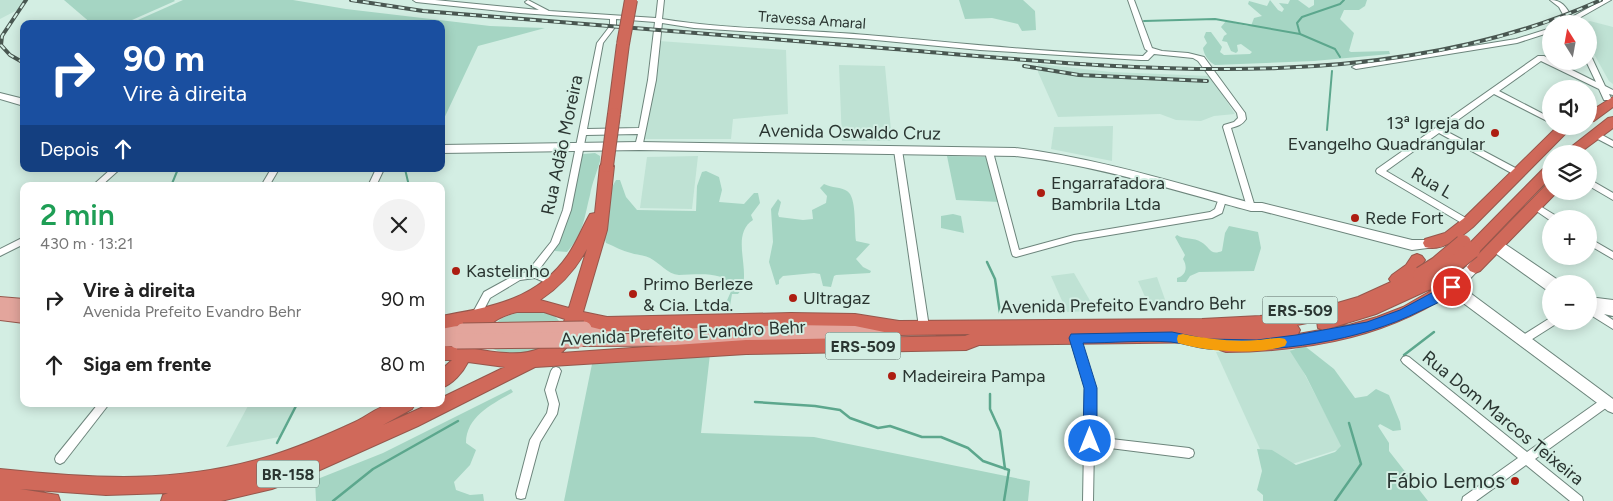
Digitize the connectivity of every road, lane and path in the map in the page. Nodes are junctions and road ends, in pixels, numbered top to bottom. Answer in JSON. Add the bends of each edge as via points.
{"nodes":[{"id":1,"x":416,"y":0,"type":"edge"},
{"id":2,"x":631,"y":0,"type":"edge"},
{"id":3,"x":661,"y":0,"type":"edge"},
{"id":4,"x":1131,"y":0,"type":"edge"},
{"id":5,"x":1553,"y":0,"type":"edge"},
{"id":6,"x":1608,"y":0,"type":"edge"},
{"id":7,"x":529,"y":1,"type":"edge"},
{"id":8,"x":520,"y":11,"type":"junction"},
{"id":9,"x":551,"y":13,"type":"junction"},
{"id":10,"x":1566,"y":15,"type":"edge"},
{"id":11,"x":1583,"y":15,"type":"edge"},
{"id":12,"x":613,"y":17,"type":"junction"},
{"id":13,"x":659,"y":20,"type":"junction"},
{"id":14,"x":1542,"y":33,"type":"edge"},
{"id":15,"x":1153,"y":51,"type":"junction"},
{"id":16,"x":1356,"y":67,"type":"dead end"},
{"id":17,"x":1594,"y":70,"type":"edge"},
{"id":18,"x":1597,"y":77,"type":"junction"},
{"id":19,"x":1585,"y":80,"type":"joint"},
{"id":20,"x":1597,"y":87,"type":"edge"},
{"id":21,"x":1494,"y":91,"type":"junction"},
{"id":22,"x":1610,"y":95,"type":"edge"},
{"id":23,"x":0,"y":96,"type":"edge"},
{"id":24,"x":20,"y":102,"type":"edge"},
{"id":25,"x":1597,"y":104,"type":"edge"},
{"id":26,"x":1597,"y":109,"type":"edge"},
{"id":27,"x":1542,"y":116,"type":"edge"},
{"id":28,"x":1613,"y":121,"type":"edge"},
{"id":29,"x":1439,"y":130,"type":"junction"},
{"id":30,"x":642,"y":131,"type":"junction"},
{"id":31,"x":582,"y":132,"type":"junction"},
{"id":32,"x":1559,"y":135,"type":"edge"},
{"id":33,"x":1562,"y":135,"type":"edge"},
{"id":34,"x":1591,"y":137,"type":"junction"},
{"id":35,"x":1613,"y":144,"type":"edge"},
{"id":36,"x":1581,"y":145,"type":"edge"},
{"id":37,"x":1587,"y":145,"type":"edge"},
{"id":38,"x":639,"y":146,"type":"junction"},
{"id":39,"x":579,"y":147,"type":"junction"},
{"id":40,"x":445,"y":149,"type":"edge"},
{"id":41,"x":898,"y":150,"type":"junction"},
{"id":42,"x":990,"y":152,"type":"junction"},
{"id":43,"x":112,"y":172,"type":"edge"},
{"id":44,"x":1518,"y":173,"type":"junction"},
{"id":45,"x":1542,"y":177,"type":"edge"},
{"id":46,"x":101,"y":182,"type":"edge"},
{"id":47,"x":1597,"y":187,"type":"edge"},
{"id":48,"x":1613,"y":197,"type":"edge"},
{"id":49,"x":1542,"y":199,"type":"edge"},
{"id":50,"x":1222,"y":200,"type":"junction"},
{"id":51,"x":602,"y":203,"type":"junction"},
{"id":52,"x":1535,"y":206,"type":"junction"},
{"id":53,"x":1251,"y":207,"type":"junction"},
{"id":54,"x":1542,"y":211,"type":"edge"},
{"id":55,"x":1468,"y":223,"type":"junction"},
{"id":56,"x":1318,"y":225,"type":"junction"},
{"id":57,"x":20,"y":242,"type":"edge"},
{"id":58,"x":1428,"y":243,"type":"junction"},
{"id":59,"x":1497,"y":246,"type":"junction"},
{"id":60,"x":1597,"y":246,"type":"edge"},
{"id":61,"x":1467,"y":247,"type":"junction"},
{"id":62,"x":0,"y":253,"type":"edge"},
{"id":63,"x":1613,"y":256,"type":"edge"},
{"id":64,"x":1475,"y":266,"type":"junction"},
{"id":65,"x":1427,"y":273,"type":"junction"},
{"id":66,"x":530,"y":275,"type":"junction"},
{"id":67,"x":1544,"y":275,"type":"edge"},
{"id":68,"x":1542,"y":281,"type":"edge"},
{"id":69,"x":554,"y":283,"type":"junction"},
{"id":70,"x":1456,"y":283,"type":"junction"},
{"id":71,"x":0,"y":302,"type":"edge"},
{"id":72,"x":1597,"y":302,"type":"edge"},
{"id":73,"x":20,"y":304,"type":"edge"},
{"id":74,"x":1613,"y":304,"type":"edge"},
{"id":75,"x":504,"y":309,"type":"junction"},
{"id":76,"x":1597,"y":309,"type":"edge"},
{"id":77,"x":1613,"y":312,"type":"edge"},
{"id":78,"x":0,"y":314,"type":"edge"},
{"id":79,"x":1597,"y":314,"type":"edge"},
{"id":80,"x":20,"y":316,"type":"edge"},
{"id":81,"x":476,"y":316,"type":"junction"},
{"id":82,"x":574,"y":316,"type":"junction"},
{"id":83,"x":445,"y":322,"type":"edge"},
{"id":84,"x":1613,"y":325,"type":"edge"},
{"id":85,"x":924,"y":327,"type":"junction"},
{"id":86,"x":899,"y":328,"type":"junction"},
{"id":87,"x":1542,"y":328,"type":"edge"},
{"id":88,"x":1172,"y":331,"type":"junction"},
{"id":89,"x":445,"y":332,"type":"edge"},
{"id":90,"x":582,"y":335,"type":"junction"},
{"id":91,"x":978,"y":338,"type":"junction"},
{"id":92,"x":1075,"y":338,"type":"junction"},
{"id":93,"x":1523,"y":340,"type":"junction"},
{"id":94,"x":445,"y":341,"type":"edge"},
{"id":95,"x":462,"y":342,"type":"junction"},
{"id":96,"x":445,"y":351,"type":"edge"},
{"id":97,"x":538,"y":359,"type":"junction"},
{"id":98,"x":1406,"y":360,"type":"dead end"},
{"id":99,"x":556,"y":372,"type":"dead end"},
{"id":100,"x":445,"y":377,"type":"edge"},
{"id":101,"x":445,"y":405,"type":"edge"},
{"id":102,"x":1609,"y":405,"type":"edge"},
{"id":103,"x":102,"y":407,"type":"edge"},
{"id":104,"x":399,"y":407,"type":"edge"},
{"id":105,"x":440,"y":407,"type":"edge"},
{"id":106,"x":1090,"y":441,"type":"junction"},
{"id":107,"x":1190,"y":453,"type":"dead end"},
{"id":108,"x":1529,"y":458,"type":"junction"},
{"id":109,"x":60,"y":459,"type":"dead end"},
{"id":110,"x":0,"y":478,"type":"edge"},
{"id":111,"x":521,"y":494,"type":"dead end"},
{"id":112,"x":0,"y":495,"type":"edge"},
{"id":113,"x":206,"y":498,"type":"edge"},
{"id":114,"x":22,"y":499,"type":"edge"},
{"id":115,"x":51,"y":501,"type":"edge"},
{"id":116,"x":170,"y":501,"type":"edge"},
{"id":117,"x":1088,"y":501,"type":"edge"},
{"id":118,"x":1467,"y":501,"type":"edge"},
{"id":119,"x":1578,"y":501,"type":"edge"}],
"edges":[{"from":1,"to":8,"type":"street","name":"Travessa Amaral"},
{"from":2,"to":51,"type":"highway","number":"BR-158","bridge":true},
{"from":3,"to":13,"type":"street"},
{"from":4,"to":15,"type":"street","via":[[1147,46]]},
{"from":5,"to":10,"type":"street","via":[[1562,6]]},
{"from":6,"to":11,"type":"street"},
{"from":7,"to":8,"type":"street"},
{"from":7,"to":9,"type":"street"},
{"from":8,"to":9,"type":"street","name":"Travessa Amaral"},
{"from":9,"to":12,"type":"street","name":"Travessa Amaral"},
{"from":12,"to":13,"type":"street","name":"Travessa Amaral"},
{"from":12,"to":31,"type":"street","name":"Rua Adão Moreira","via":[[613,26],[600,43]]},
{"from":13,"to":15,"type":"street","name":"Travessa Amaral","via":[[694,26],[1118,57],[1146,58]]},
{"from":13,"to":30,"type":"street"},
{"from":14,"to":16,"type":"street","via":[[1517,41]]},
{"from":15,"to":53,"type":"street","via":[[1196,56],[1242,117],[1240,122],[1227,127]]},
{"from":17,"to":18,"type":"street"},
{"from":18,"to":19,"type":"street"},
{"from":18,"to":22,"type":"street"},
{"from":19,"to":21,"type":"street","via":[[1541,58]]},
{"from":20,"to":22,"type":"street"},
{"from":21,"to":27,"type":"street"},
{"from":21,"to":29,"type":"street"},
{"from":22,"to":25,"type":"highway"},
{"from":22,"to":26,"type":"highway"},
{"from":23,"to":24,"type":"street"},
{"from":28,"to":34,"type":"highway"},
{"from":29,"to":44,"type":"street"},
{"from":29,"to":55,"type":"street","name":"Rua L","via":[[1380,171]]},
{"from":30,"to":31,"type":"street"},
{"from":30,"to":38,"type":"street"},
{"from":31,"to":39,"type":"street","name":"Rua Adão Moreira"},
{"from":32,"to":44,"type":"highway","number":"ERS-509"},
{"from":33,"to":61,"type":"highway","name":"Avenida Prefeito Evandro Behr","number":"ERS-509"},
{"from":34,"to":35,"type":"street"},
{"from":34,"to":36,"type":"highway"},
{"from":34,"to":37,"type":"highway"},
{"from":38,"to":39,"type":"street","name":"Avenida Oswaldo Cruz"},
{"from":38,"to":41,"type":"street","name":"Avenida Oswaldo Cruz"},
{"from":39,"to":40,"type":"street","name":"Avenida Oswaldo Cruz"},
{"from":39,"to":66,"type":"street","name":"Rua Adão Moreira","via":[[567,210],[555,243]]},
{"from":41,"to":42,"type":"street","name":"Avenida Oswaldo Cruz"},
{"from":41,"to":85,"type":"street"},
{"from":42,"to":50,"type":"street","name":"Avenida Oswaldo Cruz","via":[[1048,155]]},
{"from":42,"to":50,"type":"street","via":[[1016,254],[1074,238],[1212,215],[1219,211]]},
{"from":43,"to":46,"type":"street"},
{"from":44,"to":55,"type":"highway","number":"ERS-509"},
{"from":45,"to":61,"type":"highway","name":"Avenida Prefeito Evandro Behr","number":"ERS-509"},
{"from":47,"to":48,"type":"street"},
{"from":49,"to":52,"type":"highway","number":"ERS-509"},
{"from":50,"to":53,"type":"street","name":"Avenida Oswaldo Cruz"},
{"from":51,"to":69,"type":"highway","number":"BR-158","via":[[580,250]]},
{"from":51,"to":82,"type":"highway","number":"BR-158","via":[[600,230]]},
{"from":52,"to":54,"type":"street"},
{"from":52,"to":59,"type":"highway","number":"ERS-509"},
{"from":53,"to":56,"type":"street","name":"Avenida Oswaldo Cruz","via":[[1262,214]]},
{"from":55,"to":58,"type":"highway","number":"ERS-509","via":[[1450,237]]},
{"from":56,"to":58,"type":"street","name":"Avenida Oswaldo Cruz","via":[[1412,245]]},
{"from":56,"to":65,"type":"street","name":"Avenida Oswaldo Cruz","via":[[1406,251]]},
{"from":57,"to":62,"type":"street"},
{"from":58,"to":64,"type":"street","name":"Avenida Oswaldo Cruz","via":[[1448,244],[1460,249]]},
{"from":58,"to":65,"type":"street","number":"ERS-509"},
{"from":59,"to":64,"type":"highway","number":"ERS-509"},
{"from":59,"to":67,"type":"street"},
{"from":59,"to":68,"type":"street"},
{"from":60,"to":63,"type":"street"},
{"from":61,"to":65,"type":"highway","name":"Avenida Prefeito Evandro Behr","number":"ERS-509","bridge":true},
{"from":64,"to":70,"type":"street","number":"ERS-509"},
{"from":65,"to":70,"type":"street","name":"Avenida Oswaldo Cruz"},
{"from":65,"to":88,"type":"highway","number":"ERS-509","via":[[1411,269],[1403,276],[1335,302],[1271,315],[1188,320]]},
{"from":65,"to":88,"type":"highway","name":"Avenida Prefeito Evandro Behr","number":"ERS-509","via":[[1370,310],[1316,325],[1266,333]]},
{"from":66,"to":69,"type":"street","via":[[542,275]]},
{"from":66,"to":81,"type":"street","via":[[487,295]]},
{"from":69,"to":75,"type":"highway","number":"BR-158"},
{"from":70,"to":88,"type":"highway","number":"ERS-509","via":[[1444,294],[1404,313],[1368,327],[1334,335],[1257,346],[1206,344]]},
{"from":70,"to":93,"type":"street","name":"Avenida Oswaldo Cruz","via":[[1475,304]]},
{"from":71,"to":73,"type":"main road"},
{"from":72,"to":74,"type":"street"},
{"from":75,"to":81,"type":"highway"},
{"from":75,"to":82,"type":"highway","number":"BR-158","via":[[544,306]]},
{"from":75,"to":95,"type":"highway","number":"BR-158","via":[[480,323]]},
{"from":76,"to":77,"type":"street"},
{"from":78,"to":80,"type":"main road"},
{"from":79,"to":84,"type":"street"},
{"from":81,"to":83,"type":"highway"},
{"from":82,"to":86,"type":"highway","name":"Avenida Prefeito Evandro Behr","number":"ERS-509","via":[[607,324],[791,319],[855,320]]},
{"from":82,"to":97,"type":"highway","number":"BR-158","via":[[565,338]]},
{"from":85,"to":86,"type":"highway","name":"Avenida Prefeito Evandro Behr","number":"ERS-509"},
{"from":85,"to":88,"type":"highway","name":"Avenida Prefeito Evandro Behr","number":"ERS-509"},
{"from":86,"to":90,"type":"main road","name":"Avenida Prefeito Evandro Behr","number":"ERS-509"},
{"from":87,"to":93,"type":"street"},
{"from":88,"to":92,"type":"highway","name":"Avenida Prefeito Evandro Behr","number":"ERS-509"},
{"from":89,"to":95,"type":"main road"},
{"from":90,"to":91,"type":"main road","name":"Avenida Prefeito Evandro Behr","number":"ERS-509"},
{"from":90,"to":95,"type":"main road","bridge":true},
{"from":91,"to":92,"type":"highway","name":"Avenida Prefeito Evandro Behr","number":"ERS-509"},
{"from":91,"to":97,"type":"highway","name":"Avenida Prefeito Evandro Behr","number":"ERS-509","via":[[966,343],[746,347]]},
{"from":92,"to":106,"type":"street","via":[[1090,388]]},
{"from":93,"to":102,"type":"street","name":"Avenida Oswaldo Cruz"},
{"from":94,"to":95,"type":"main road"},
{"from":95,"to":96,"type":"highway","name":"Avenida Prefeito Evandro Behr"},
{"from":95,"to":97,"type":"highway","name":"Avenida Prefeito Evandro Behr","via":[[497,360]]},
{"from":95,"to":100,"type":"highway","number":"BR-158","via":[[458,365]]},
{"from":97,"to":101,"type":"highway","number":"BR-158"},
{"from":98,"to":108,"type":"street","name":"Rua Dom Marcos Teixeira"},
{"from":99,"to":111,"type":"street","via":[[550,390],[554,404],[552,414],[535,440]]},
{"from":102,"to":108,"type":"street"},
{"from":103,"to":109,"type":"street"},
{"from":104,"to":110,"type":"highway","number":"BR-158","via":[[317,448],[210,479],[123,487]]},
{"from":105,"to":113,"type":"highway","number":"BR-158","via":[[340,454],[272,480]]},
{"from":106,"to":107,"type":"street"},
{"from":106,"to":117,"type":"street"},
{"from":108,"to":118,"type":"street"},
{"from":108,"to":119,"type":"street","name":"Rua Dom Marcos Teixeira"},
{"from":112,"to":114,"type":"highway"},
{"from":113,"to":116,"type":"highway","number":"BR-158"},
{"from":114,"to":115,"type":"highway"}]}
